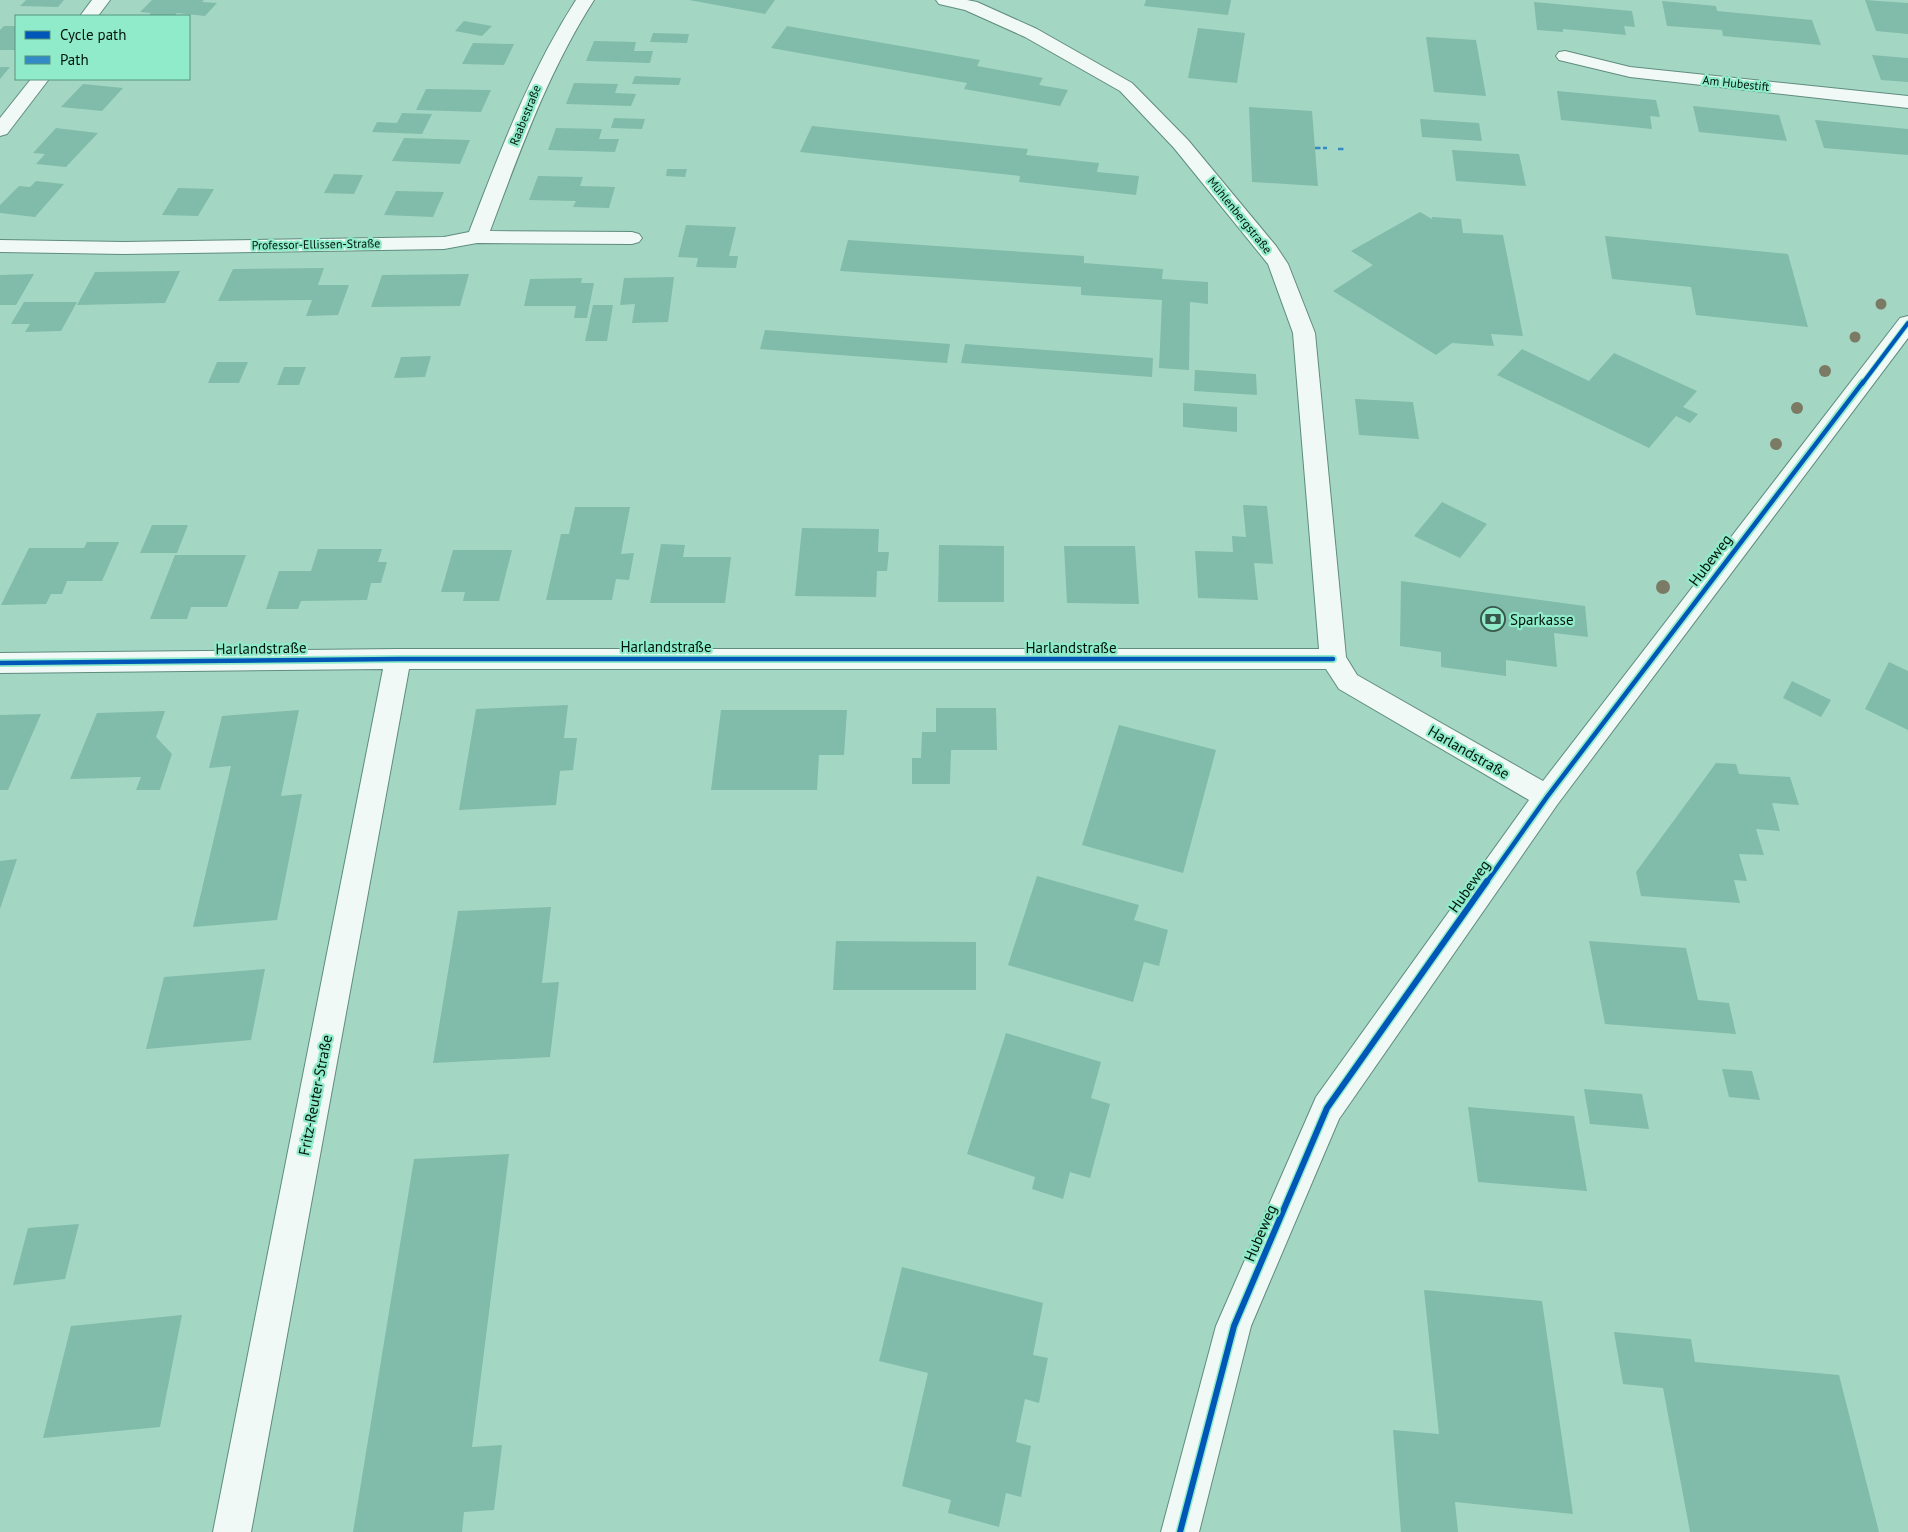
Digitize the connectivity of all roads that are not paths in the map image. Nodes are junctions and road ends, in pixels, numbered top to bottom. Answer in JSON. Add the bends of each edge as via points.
{"nodes":[{"id":1,"x":101,"y":0,"type":"edge"},
{"id":2,"x":585,"y":0,"type":"edge"},
{"id":3,"x":945,"y":0,"type":"edge"},
{"id":4,"x":90,"y":15,"type":"edge"},
{"id":5,"x":1565,"y":56,"type":"dead end"},
{"id":6,"x":39,"y":80,"type":"edge"},
{"id":7,"x":1908,"y":102,"type":"edge"},
{"id":8,"x":0,"y":130,"type":"edge"},
{"id":9,"x":477,"y":237,"type":"junction"},
{"id":10,"x":632,"y":238,"type":"dead end"},
{"id":11,"x":0,"y":246,"type":"edge"},
{"id":12,"x":1908,"y":323,"type":"edge"},
{"id":13,"x":1895,"y":358,"type":"edge"},
{"id":14,"x":398,"y":659,"type":"junction"},
{"id":15,"x":1333,"y":659,"type":"junction"},
{"id":16,"x":0,"y":663,"type":"edge"},
{"id":17,"x":1548,"y":797,"type":"junction"},
{"id":18,"x":232,"y":1532,"type":"edge"},
{"id":19,"x":1180,"y":1532,"type":"edge"}],
"edges":[{"from":1,"to":4,"type":"street"},
{"from":2,"to":9,"type":"street","name":"Raabestraße","via":[[566,27],[536,87]]},
{"from":3,"to":15,"type":"street","name":"Mühlenbergstraße","via":[[971,6],[1031,33],[1126,87],[1181,144],[1278,264],[1304,332]]},
{"from":5,"to":7,"type":"street","name":"Am Hubestift","via":[[1630,72]]},
{"from":6,"to":8,"type":"street"},
{"from":9,"to":10,"type":"street","name":"Professor-Ellissen-Straße"},
{"from":9,"to":11,"type":"street","name":"Professor-Ellissen-Straße","via":[[444,243],[124,248]]},
{"from":12,"to":13,"type":"street","name":"Hubeweg"},
{"from":13,"to":17,"type":"street","name":"Hubeweg","via":[[1735,548]]},
{"from":14,"to":15,"type":"street","name":"Harlandstraße"},
{"from":14,"to":16,"type":"street","name":"Harlandstraße"},
{"from":14,"to":18,"type":"street","name":"Fritz-Reuter-Straße"},
{"from":15,"to":17,"type":"street","name":"Harlandstraße","via":[[1348,682]]},
{"from":17,"to":19,"type":"street","name":"Hubeweg","via":[[1327,1108],[1234,1326]]}]}
